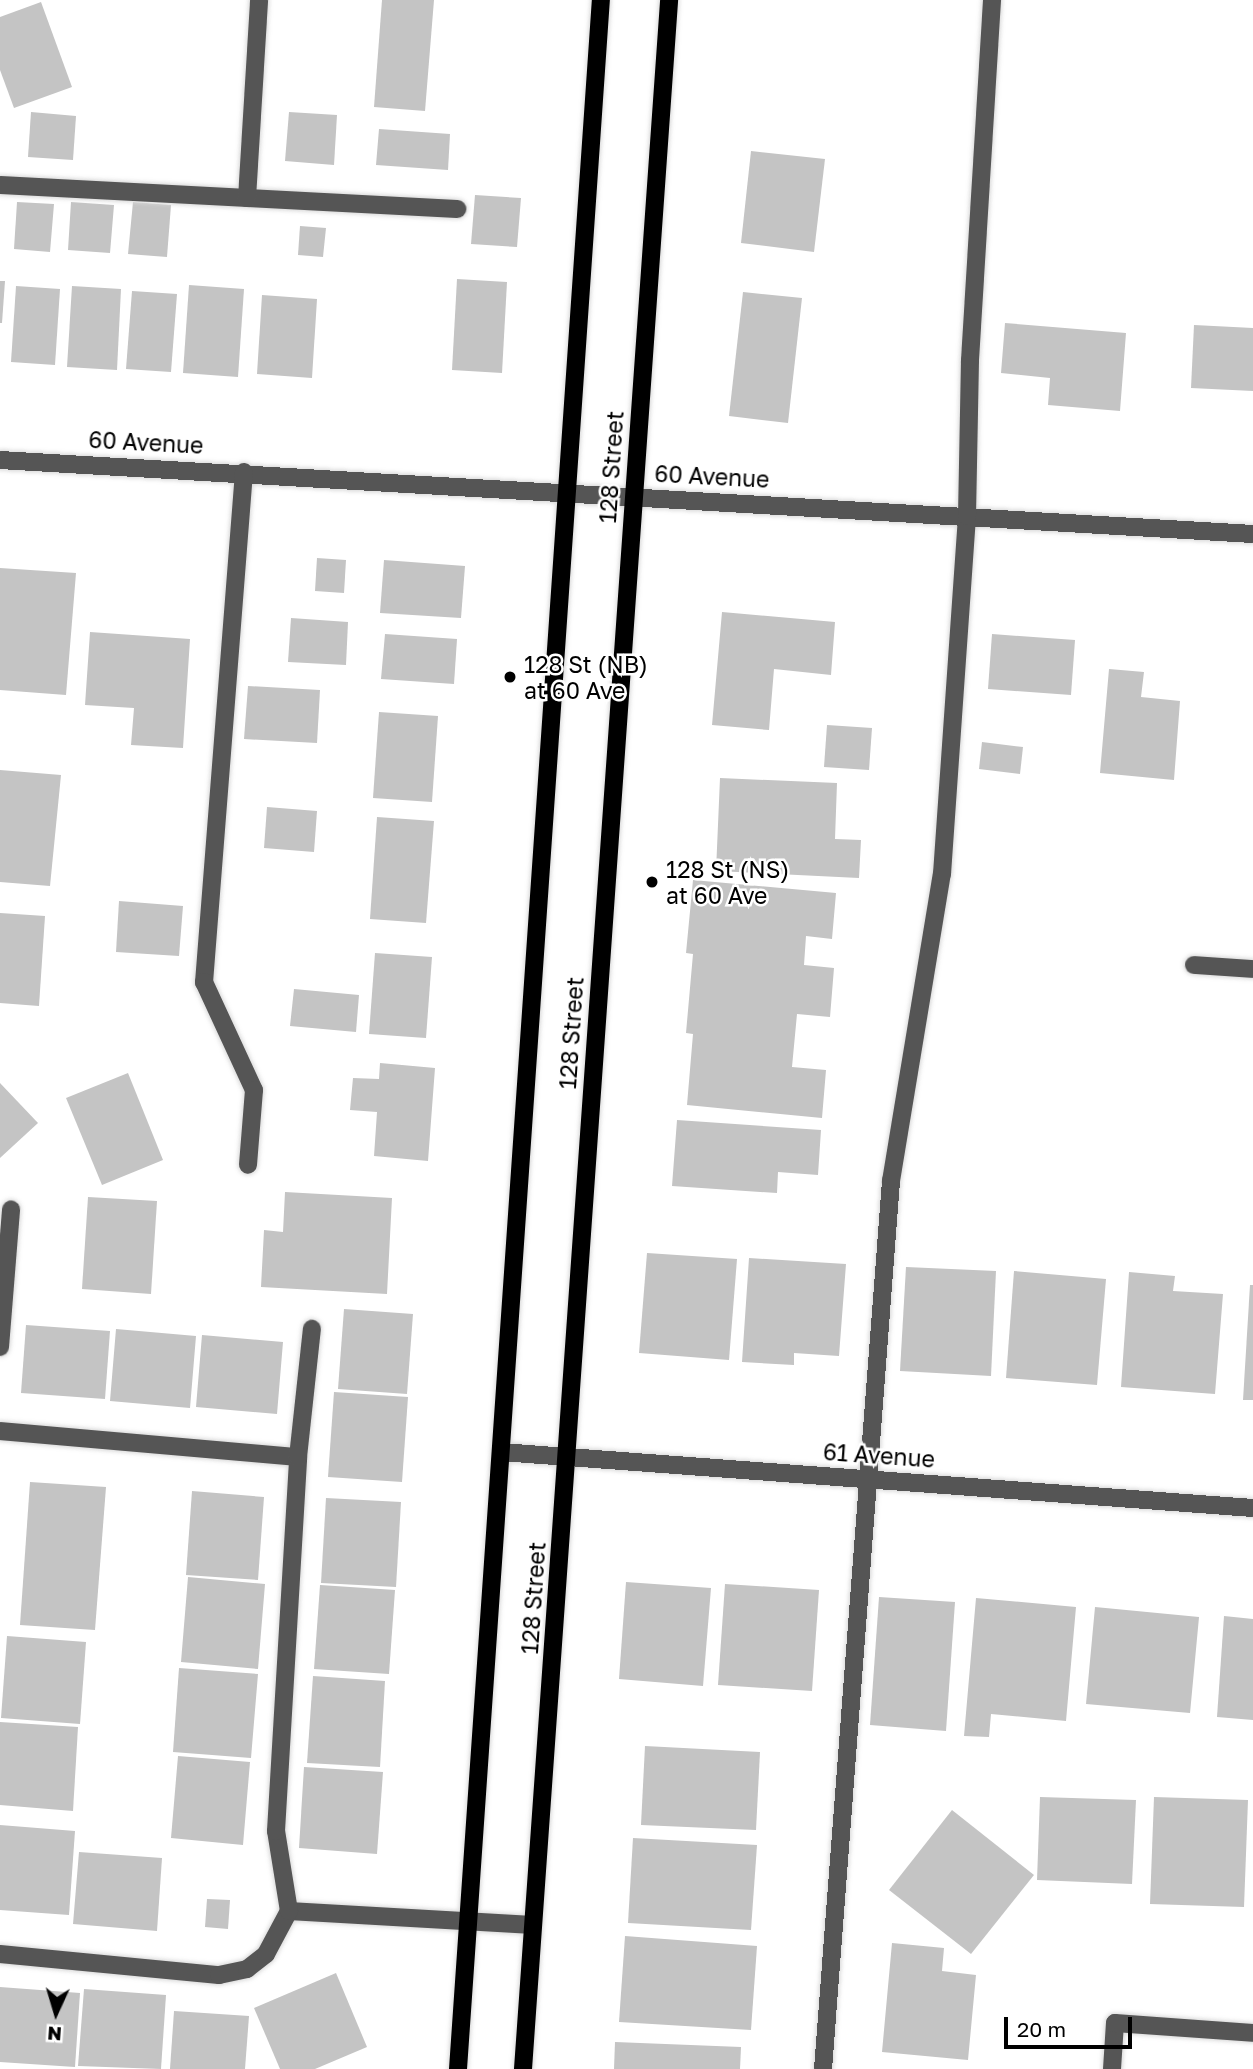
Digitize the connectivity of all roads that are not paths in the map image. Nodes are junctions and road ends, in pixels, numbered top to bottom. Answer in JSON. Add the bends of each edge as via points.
{"nodes":[{"id":1,"x":260,"y":0,"type":"edge"},
{"id":2,"x":601,"y":0,"type":"edge"},
{"id":3,"x":669,"y":0,"type":"edge"},
{"id":4,"x":992,"y":0,"type":"edge"},
{"id":5,"x":0,"y":185,"type":"edge"},
{"id":6,"x":247,"y":198,"type":"junction"},
{"id":7,"x":457,"y":209,"type":"dead end"},
{"id":8,"x":0,"y":460,"type":"edge"},
{"id":9,"x":244,"y":472,"type":"junction"},
{"id":10,"x":566,"y":492,"type":"junction"},
{"id":11,"x":634,"y":496,"type":"junction"},
{"id":12,"x":967,"y":516,"type":"junction"},
{"id":13,"x":1253,"y":534,"type":"edge"},
{"id":14,"x":1194,"y":965,"type":"dead end"},
{"id":15,"x":1253,"y":969,"type":"edge"},
{"id":16,"x":248,"y":1166,"type":"dead end"},
{"id":17,"x":10,"y":1209,"type":"dead end"},
{"id":18,"x":312,"y":1329,"type":"dead end"},
{"id":19,"x":0,"y":1347,"type":"edge"},
{"id":20,"x":0,"y":1432,"type":"edge"},
{"id":21,"x":501,"y":1452,"type":"junction"},
{"id":22,"x":298,"y":1457,"type":"junction"},
{"id":23,"x":567,"y":1457,"type":"junction"},
{"id":24,"x":866,"y":1479,"type":"junction"},
{"id":25,"x":1253,"y":1508,"type":"edge"},
{"id":26,"x":289,"y":1912,"type":"junction"},
{"id":27,"x":468,"y":1922,"type":"junction"},
{"id":28,"x":533,"y":1925,"type":"junction"},
{"id":29,"x":0,"y":1954,"type":"edge"},
{"id":30,"x":1253,"y":2033,"type":"edge"},
{"id":31,"x":458,"y":2069,"type":"edge"},
{"id":32,"x":523,"y":2069,"type":"edge"},
{"id":33,"x":823,"y":2069,"type":"edge"},
{"id":34,"x":1112,"y":2069,"type":"edge"}],
"edges":[{"from":1,"to":6,"type":"street"},
{"from":2,"to":10,"type":"main road","name":"128 Street"},
{"from":3,"to":11,"type":"main road","name":"128 Street"},
{"from":4,"to":12,"type":"street","via":[[970,360]]},
{"from":5,"to":6,"type":"street"},
{"from":6,"to":7,"type":"street"},
{"from":8,"to":9,"type":"street","name":"60 Avenue"},
{"from":9,"to":10,"type":"street","name":"60 Avenue"},
{"from":9,"to":16,"type":"street","via":[[204,982],[254,1090]]},
{"from":10,"to":11,"type":"street","name":"60 Avenue"},
{"from":10,"to":21,"type":"main road","name":"128 Street"},
{"from":11,"to":12,"type":"street","name":"60 Avenue"},
{"from":11,"to":23,"type":"main road","name":"128 Street"},
{"from":12,"to":13,"type":"street","name":"60 Avenue"},
{"from":12,"to":24,"type":"street","via":[[942,874],[891,1181]]},
{"from":14,"to":15,"type":"street"},
{"from":17,"to":19,"type":"street"},
{"from":18,"to":22,"type":"street"},
{"from":20,"to":22,"type":"street"},
{"from":21,"to":23,"type":"street","name":"61 Avenue"},
{"from":21,"to":27,"type":"main road","name":"128 Street"},
{"from":22,"to":26,"type":"street","via":[[275,1831]]},
{"from":23,"to":24,"type":"street","name":"61 Avenue"},
{"from":23,"to":28,"type":"main road","name":"128 Street"},
{"from":24,"to":25,"type":"street","name":"61 Avenue"},
{"from":24,"to":33,"type":"street"},
{"from":26,"to":27,"type":"street"},
{"from":26,"to":29,"type":"street","via":[[266,1954],[247,1969],[219,1975]]},
{"from":27,"to":28,"type":"street"},
{"from":27,"to":31,"type":"main road","name":"128 Street"},
{"from":28,"to":32,"type":"main road","name":"128 Street"},
{"from":30,"to":34,"type":"street","via":[[1115,2023]]}]}
